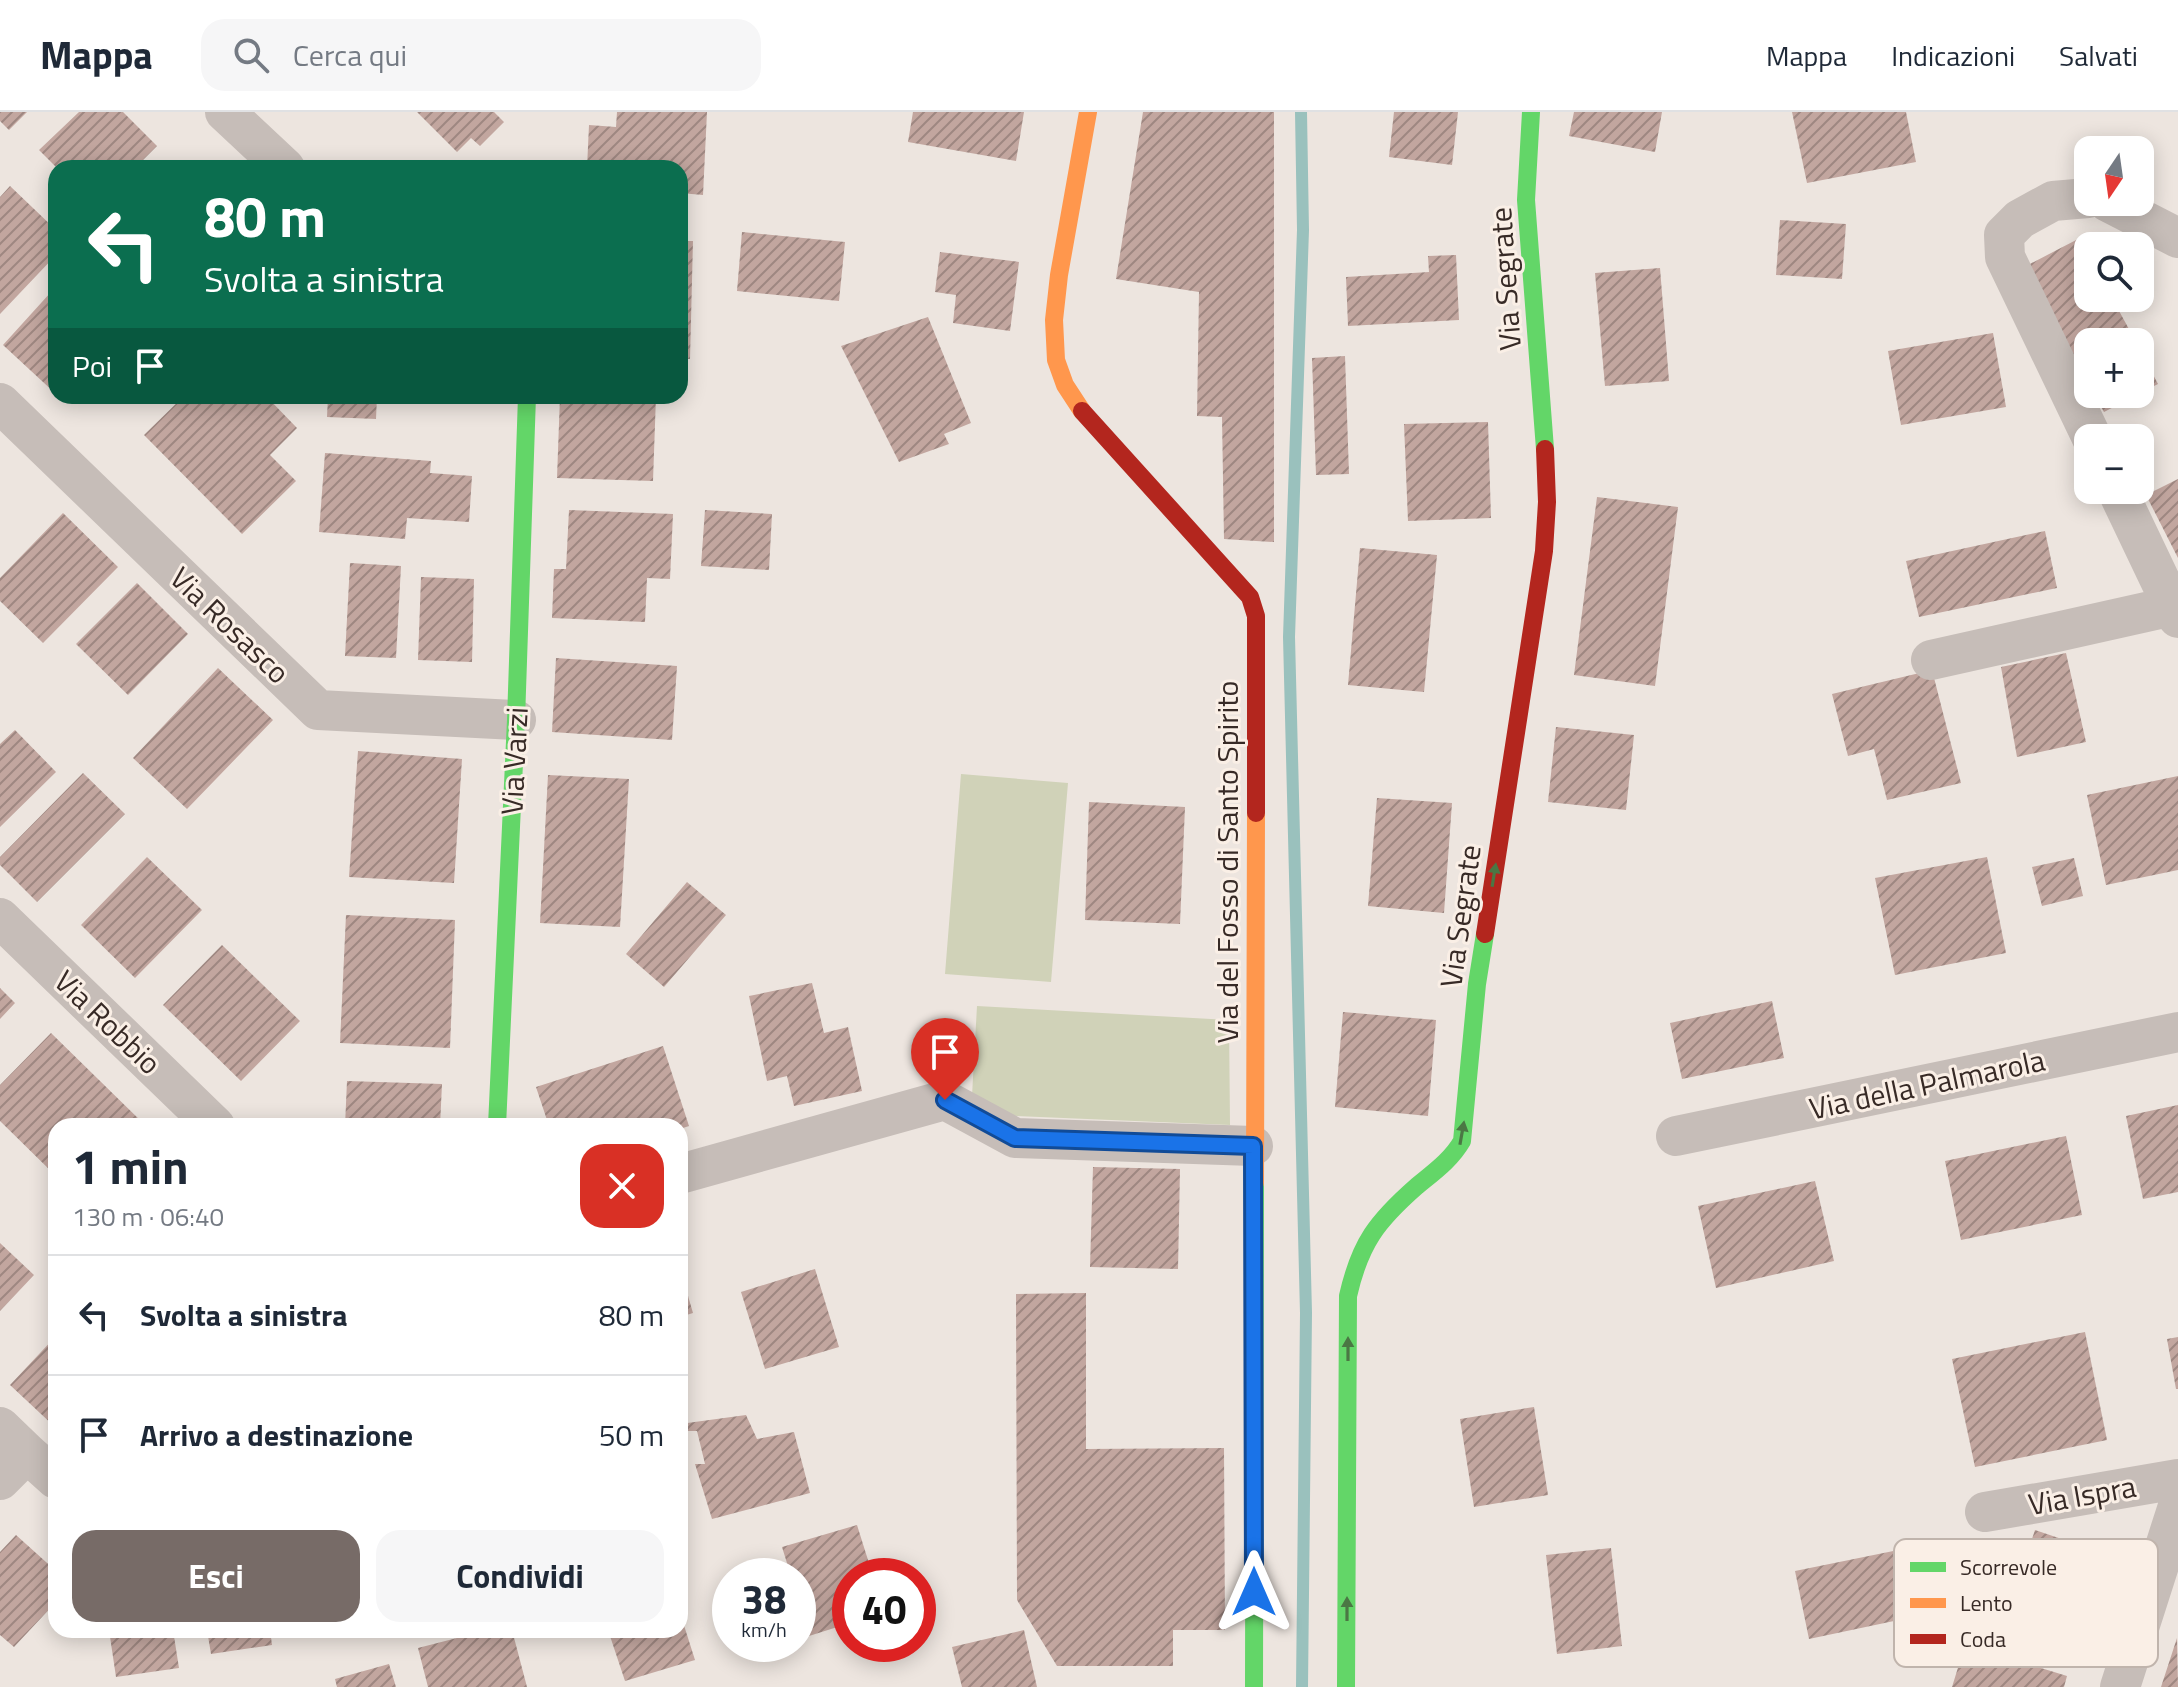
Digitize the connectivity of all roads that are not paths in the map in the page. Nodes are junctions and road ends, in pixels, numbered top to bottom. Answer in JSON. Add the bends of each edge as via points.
{"nodes":[{"id":1,"x":1088,"y":112,"type":"edge"},
{"id":2,"x":1531,"y":112,"type":"edge"},
{"id":3,"x":227,"y":113,"type":"edge"},
{"id":4,"x":277,"y":160,"type":"edge"},
{"id":5,"x":2074,"y":198,"type":"edge"},
{"id":6,"x":2135,"y":216,"type":"edge"},
{"id":7,"x":2178,"y":238,"type":"edge"},
{"id":8,"x":0,"y":403,"type":"edge"},
{"id":9,"x":527,"y":404,"type":"edge"},
{"id":10,"x":2085,"y":424,"type":"edge"},
{"id":11,"x":2124,"y":504,"type":"edge"},
{"id":12,"x":2175,"y":612,"type":"edge"},
{"id":13,"x":1931,"y":660,"type":"dead end"},
{"id":14,"x":516,"y":720,"type":"junction"},
{"id":15,"x":0,"y":918,"type":"edge"},
{"id":16,"x":2178,"y":1032,"type":"edge"},
{"id":17,"x":207,"y":1118,"type":"edge"},
{"id":18,"x":497,"y":1118,"type":"edge"},
{"id":19,"x":1676,"y":1136,"type":"dead end"},
{"id":20,"x":1253,"y":1146,"type":"junction"},
{"id":21,"x":688,"y":1172,"type":"edge"},
{"id":22,"x":2178,"y":1479,"type":"edge"},
{"id":23,"x":2178,"y":1506,"type":"edge"},
{"id":24,"x":1985,"y":1512,"type":"dead end"},
{"id":25,"x":2158,"y":1568,"type":"edge"},
{"id":26,"x":2126,"y":1667,"type":"edge"},
{"id":27,"x":1254,"y":1687,"type":"edge"},
{"id":28,"x":1346,"y":1687,"type":"edge"},
{"id":29,"x":2120,"y":1687,"type":"edge"}],
"edges":[{"from":1,"to":20,"type":"street","name":"Via del Fosso di Santo Spirito","via":[[1054,320],[1060,372],[1081,410],[1237,581],[1256,616]]},
{"from":28,"to":2,"type":"street","name":"Via Segrate","one_way":true,"via":[[1348,1296],[1360,1250],[1378,1219],[1447,1161],[1462,1141],[1477,984],[1544,551],[1546,456],[1526,200]]},
{"from":3,"to":4,"type":"street"},
{"from":5,"to":10,"type":"street","via":[[2043,204],[2007,231],[2003,241],[2005,257]]},
{"from":6,"to":7,"type":"street"},
{"from":8,"to":14,"type":"street","name":"Via Rosasco","via":[[318,710]]},
{"from":9,"to":14,"type":"street","name":"Via Varzi"},
{"from":11,"to":12,"type":"street"},
{"from":12,"to":13,"type":"street"},
{"from":14,"to":18,"type":"street","name":"Via Varzi"},
{"from":15,"to":17,"type":"street","name":"Via Robbio"},
{"from":16,"to":19,"type":"street","name":"Via della Palmarola"},
{"from":20,"to":21,"type":"street","via":[[1015,1138],[945,1100]]},
{"from":20,"to":27,"type":"street","name":"Via del Fosso di Santo Spirito"},
{"from":22,"to":24,"type":"street","name":"Via Ispra"},
{"from":23,"to":25,"type":"street"},
{"from":26,"to":29,"type":"street"}]}
